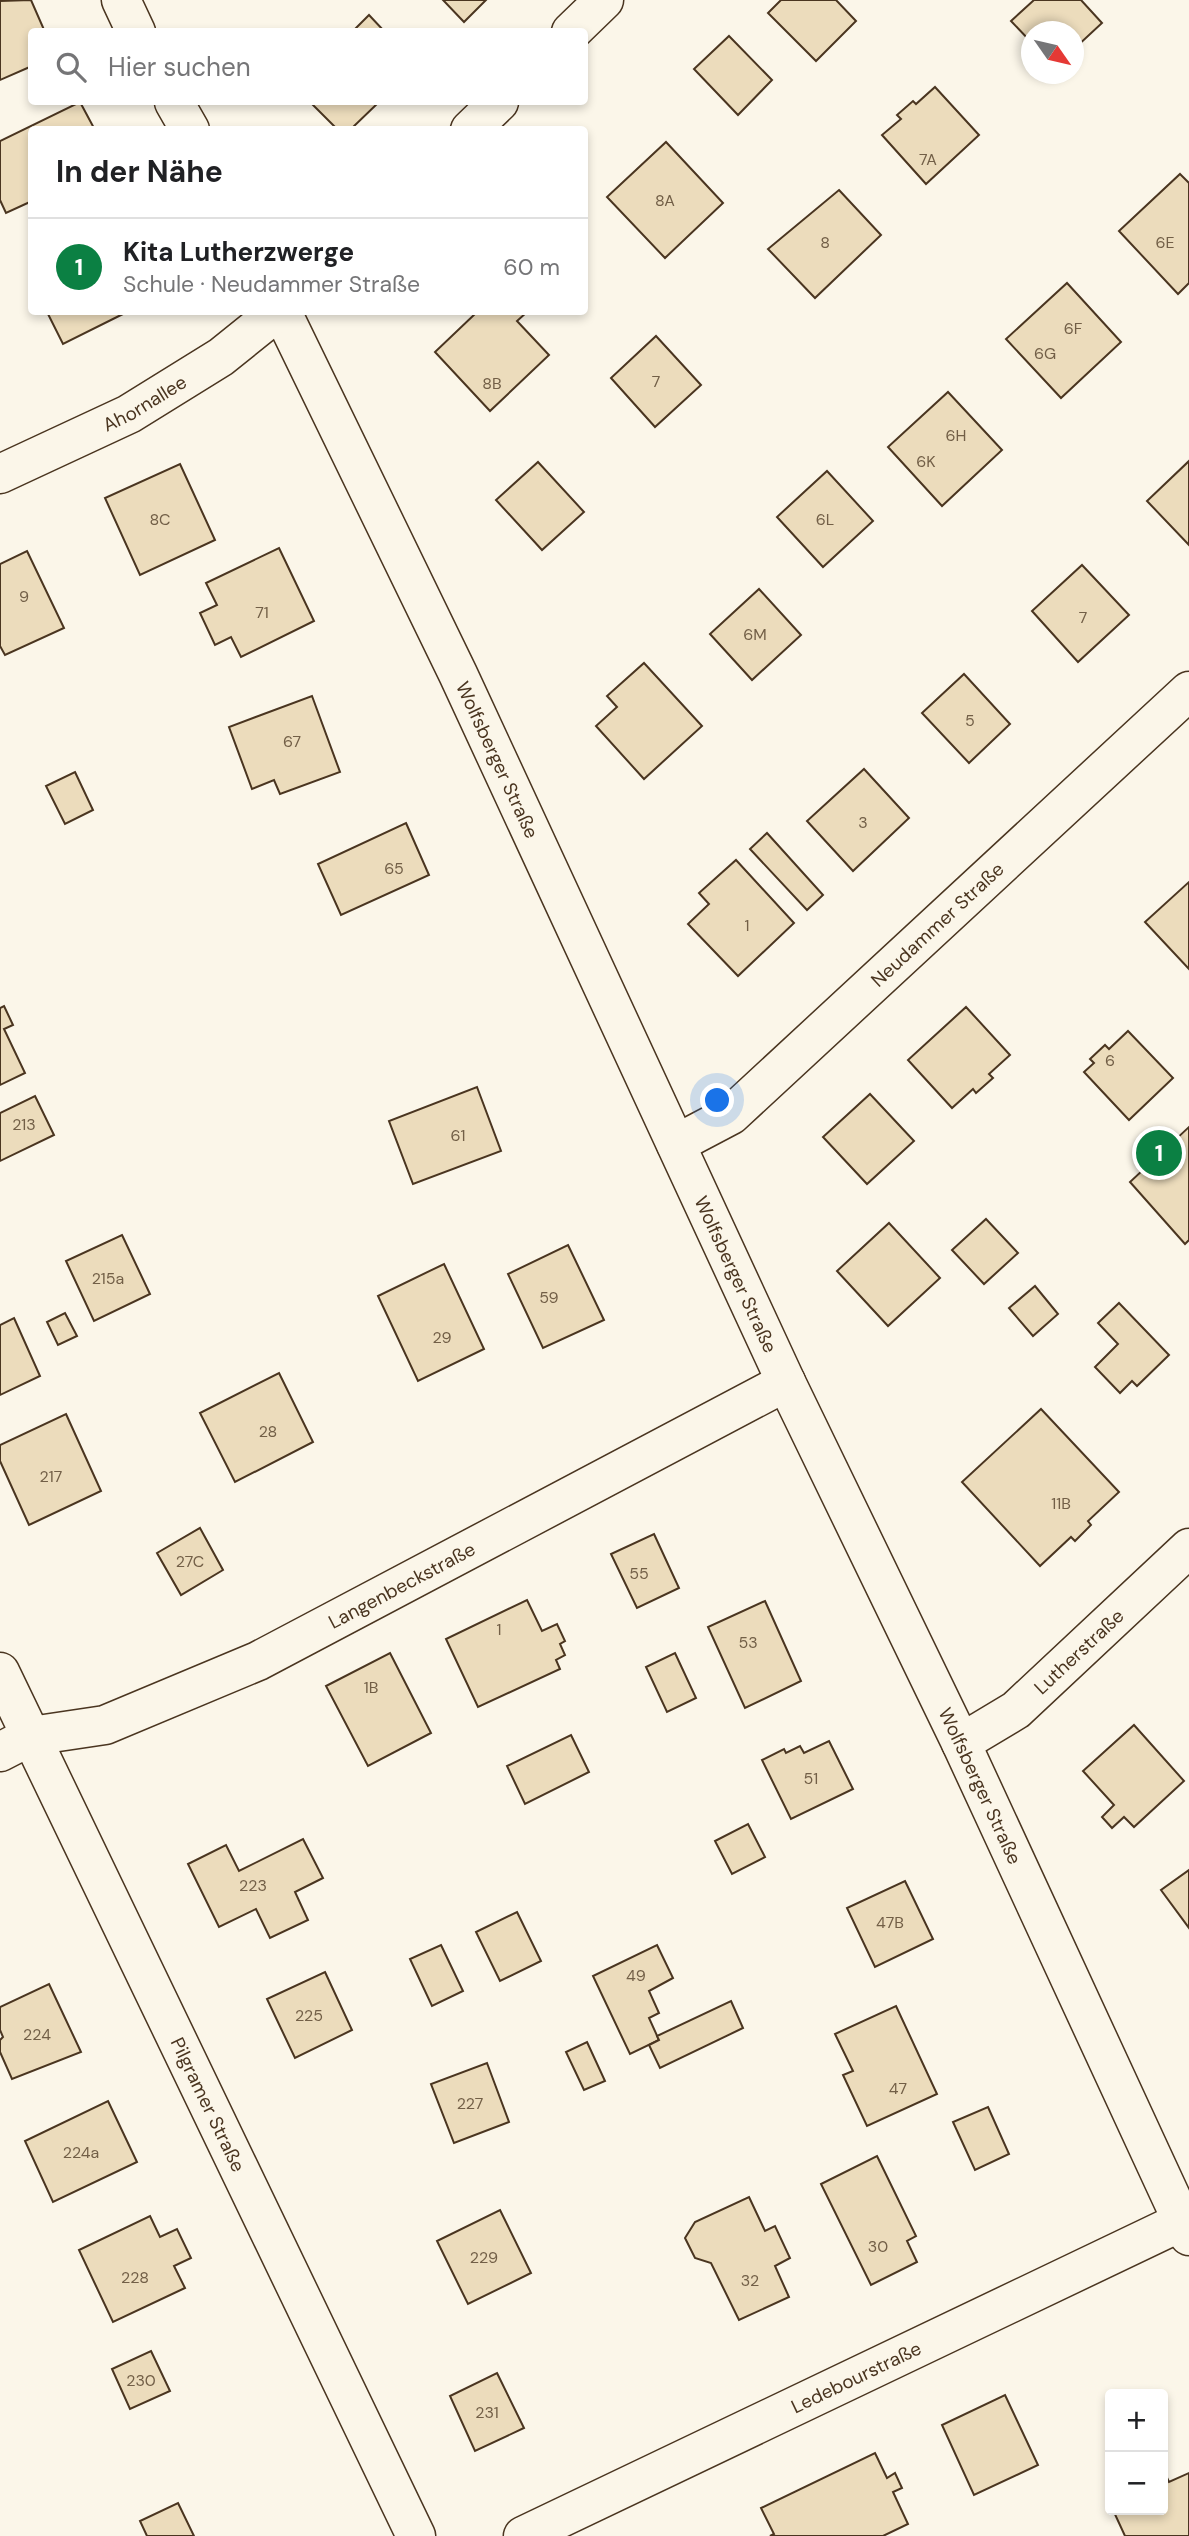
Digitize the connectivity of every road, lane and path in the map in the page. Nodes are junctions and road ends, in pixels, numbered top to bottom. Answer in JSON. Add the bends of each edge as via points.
{"nodes":[{"id":1,"x":121,"y":0,"type":"edge"},
{"id":2,"x":604,"y":0,"type":"edge"},
{"id":3,"x":134,"y":28,"type":"edge"},
{"id":4,"x":576,"y":28,"type":"edge"},
{"id":5,"x":176,"y":105,"type":"edge"},
{"id":6,"x":496,"y":105,"type":"edge"},
{"id":7,"x":188,"y":126,"type":"edge"},
{"id":8,"x":474,"y":126,"type":"edge"},
{"id":9,"x":276,"y":315,"type":"edge"},
{"id":10,"x":281,"y":315,"type":"edge"},
{"id":11,"x":0,"y":474,"type":"edge"},
{"id":12,"x":1189,"y":691,"type":"edge"},
{"id":13,"x":676,"y":1144,"type":"junction"},
{"id":14,"x":786,"y":1382,"type":"junction"},
{"id":15,"x":1189,"y":1548,"type":"edge"},
{"id":16,"x":0,"y":1672,"type":"edge"},
{"id":17,"x":961,"y":1743,"type":"junction"},
{"id":18,"x":16,"y":1744,"type":"edge"},
{"id":19,"x":1187,"y":2225,"type":"edge"},
{"id":20,"x":416,"y":2536,"type":"edge"},
{"id":21,"x":523,"y":2536,"type":"edge"}],
"edges":[{"from":1,"to":3,"type":"street"},
{"from":2,"to":4,"type":"street"},
{"from":5,"to":7,"type":"street"},
{"from":6,"to":8,"type":"street"},
{"from":9,"to":11,"type":"street","name":"Ahornallee","via":[[221,357],[129,414]]},
{"from":10,"to":13,"type":"street","name":"Wolfsberger Straße","via":[[458,674]]},
{"from":12,"to":13,"type":"street","name":"Neudammer Straße","via":[[731,1115]]},
{"from":13,"to":14,"type":"street","name":"Wolfsberger Straße"},
{"from":14,"to":17,"type":"street","name":"Wolfsberger Straße"},
{"from":14,"to":18,"type":"street","name":"Langenbeckstraße","via":[[258,1661],[105,1725]]},
{"from":15,"to":17,"type":"street","name":"Lutherstraße","via":[[1016,1710]]},
{"from":16,"to":18,"type":"street","name":"Pilgramer Straße"},
{"from":17,"to":19,"type":"street","name":"Wolfsberger Straße"},
{"from":18,"to":20,"type":"street","name":"Pilgramer Straße"},
{"from":19,"to":21,"type":"street","name":"Ledebourstraße"}]}
